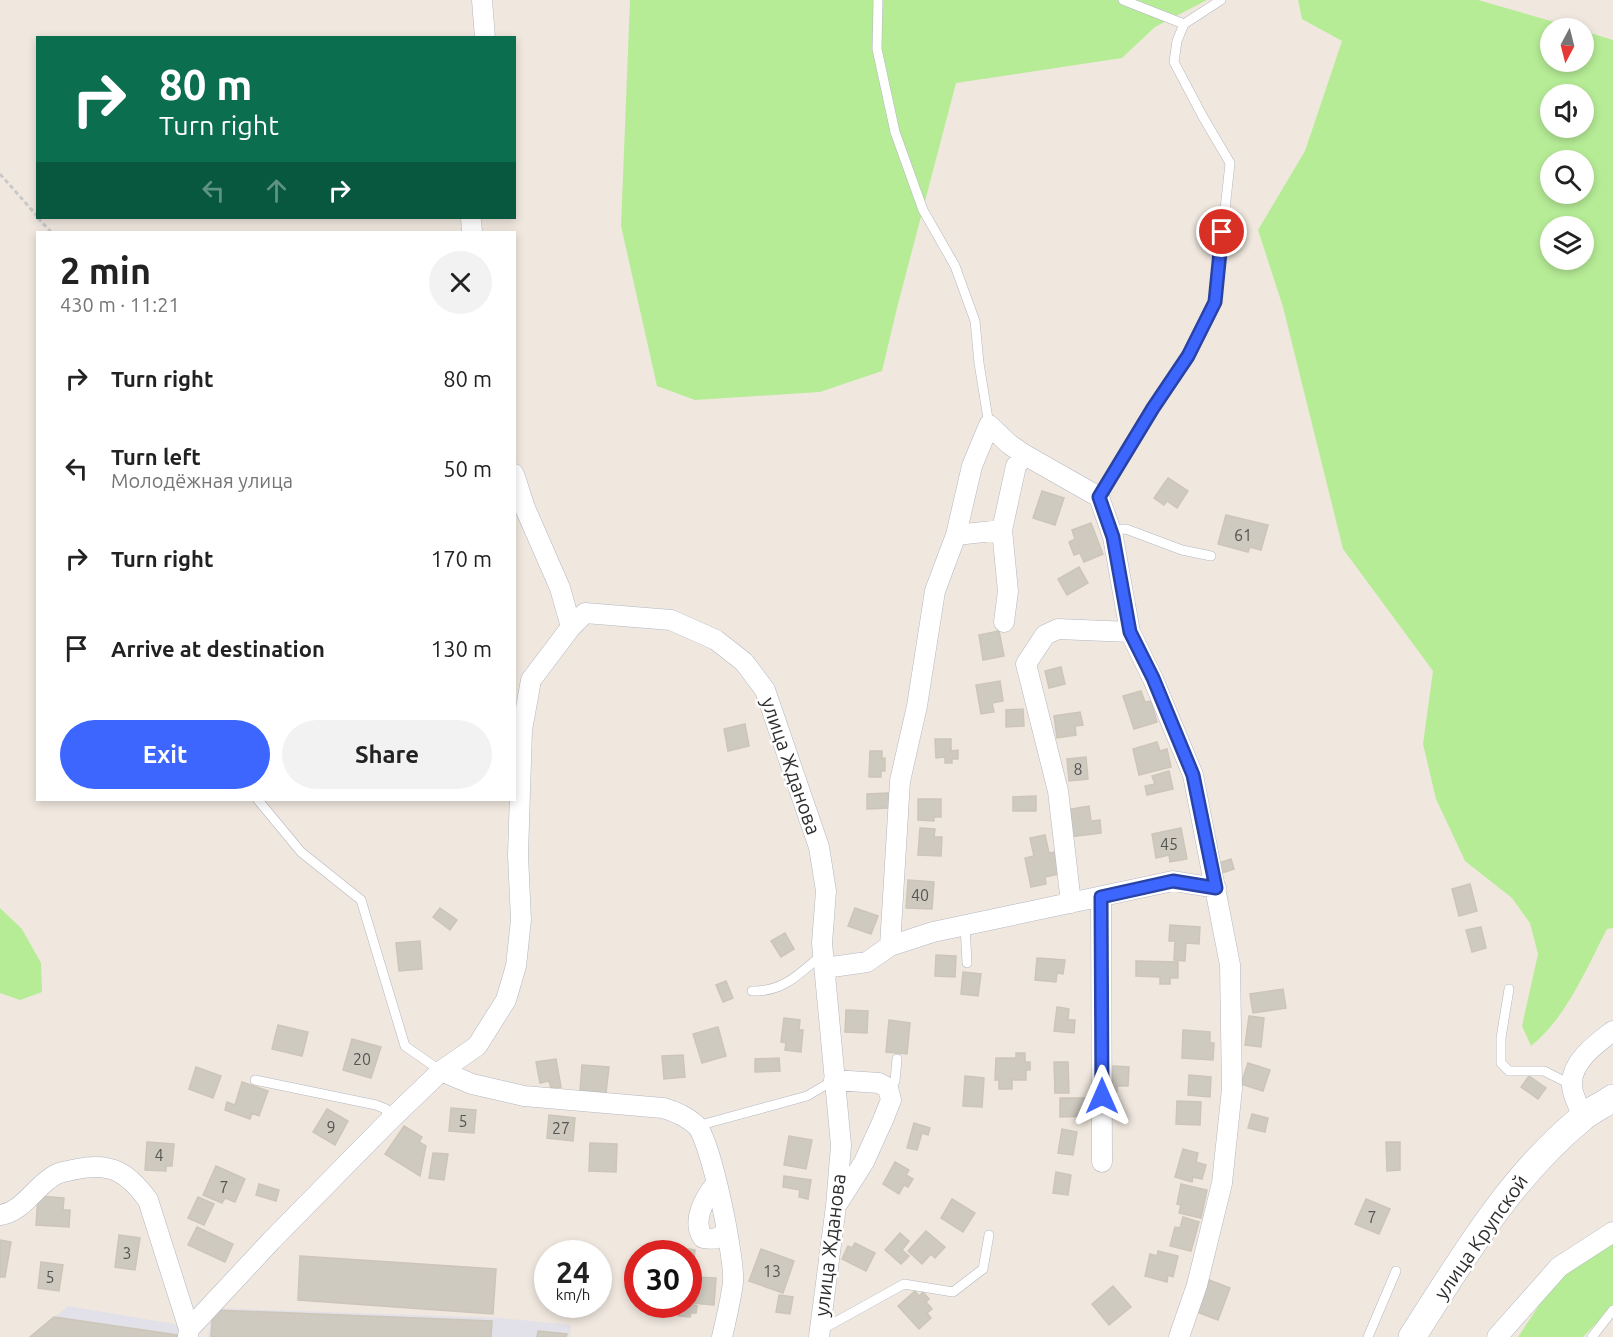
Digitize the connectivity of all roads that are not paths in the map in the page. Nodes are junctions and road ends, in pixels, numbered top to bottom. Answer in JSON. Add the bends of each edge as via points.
{"nodes":[{"id":1,"x":482,"y":0,"type":"edge"},
{"id":2,"x":878,"y":0,"type":"edge"},
{"id":3,"x":1123,"y":0,"type":"edge"},
{"id":4,"x":1221,"y":0,"type":"edge"},
{"id":5,"x":1184,"y":24,"type":"junction"},
{"id":6,"x":484,"y":36,"type":"edge"},
{"id":7,"x":989,"y":424,"type":"junction"},
{"id":8,"x":1025,"y":455,"type":"junction"},
{"id":9,"x":516,"y":480,"type":"edge"},
{"id":10,"x":1099,"y":497,"type":"junction"},
{"id":11,"x":1002,"y":530,"type":"junction"},
{"id":12,"x":1110,"y":530,"type":"junction"},
{"id":13,"x":956,"y":535,"type":"junction"},
{"id":14,"x":1211,"y":556,"type":"dead end"},
{"id":15,"x":1005,"y":622,"type":"dead end"},
{"id":16,"x":571,"y":627,"type":"junction"},
{"id":17,"x":1130,"y":632,"type":"junction"},
{"id":18,"x":259,"y":801,"type":"edge"},
{"id":19,"x":1216,"y":888,"type":"junction"},
{"id":20,"x":1101,"y":897,"type":"junction"},
{"id":21,"x":1071,"y":903,"type":"junction"},
{"id":22,"x":965,"y":925,"type":"junction"},
{"id":23,"x":890,"y":946,"type":"junction"},
{"id":24,"x":824,"y":961,"type":"junction"},
{"id":25,"x":967,"y":963,"type":"dead end"},
{"id":26,"x":1509,"y":989,"type":"dead end"},
{"id":27,"x":752,"y":991,"type":"dead end"},
{"id":28,"x":1613,"y":1031,"type":"edge"},
{"id":29,"x":897,"y":1059,"type":"dead end"},
{"id":30,"x":441,"y":1071,"type":"junction"},
{"id":31,"x":255,"y":1080,"type":"dead end"},
{"id":32,"x":834,"y":1080,"type":"junction"},
{"id":33,"x":1572,"y":1085,"type":"junction"},
{"id":34,"x":888,"y":1088,"type":"junction"},
{"id":35,"x":1613,"y":1098,"type":"edge"},
{"id":36,"x":1583,"y":1117,"type":"junction"},
{"id":37,"x":387,"y":1123,"type":"junction"},
{"id":38,"x":697,"y":1126,"type":"junction"},
{"id":39,"x":841,"y":1145,"type":"junction"},
{"id":40,"x":864,"y":1162,"type":"junction"},
{"id":41,"x":1102,"y":1162,"type":"dead end"},
{"id":42,"x":716,"y":1184,"type":"junction"},
{"id":43,"x":836,"y":1206,"type":"junction"},
{"id":44,"x":0,"y":1215,"type":"edge"},
{"id":45,"x":727,"y":1230,"type":"junction"},
{"id":46,"x":1613,"y":1232,"type":"edge"},
{"id":47,"x":990,"y":1235,"type":"dead end"},
{"id":48,"x":1396,"y":1271,"type":"dead end"},
{"id":49,"x":1613,"y":1310,"type":"edge"},
{"id":50,"x":189,"y":1333,"type":"edge"},
{"id":51,"x":819,"y":1334,"type":"edge"},
{"id":52,"x":722,"y":1337,"type":"edge"},
{"id":53,"x":1179,"y":1337,"type":"edge"},
{"id":54,"x":1368,"y":1337,"type":"edge"},
{"id":55,"x":1412,"y":1337,"type":"edge"},
{"id":56,"x":1497,"y":1337,"type":"edge"},
{"id":57,"x":1592,"y":1337,"type":"edge"}],
"edges":[{"from":1,"to":6,"type":"street"},
{"from":2,"to":7,"type":"lane","via":[[877,49],[895,132],[922,210],[955,266],[975,321]]},
{"from":3,"to":5,"type":"lane"},
{"from":4,"to":5,"type":"lane"},
{"from":5,"to":10,"type":"lane","via":[[1174,62],[1230,163],[1215,302],[1188,356]]},
{"from":7,"to":8,"type":"street"},
{"from":7,"to":13,"type":"street","via":[[972,466]]},
{"from":8,"to":10,"type":"street"},
{"from":8,"to":11,"type":"street","via":[[1016,466]]},
{"from":9,"to":16,"type":"street","via":[[560,588]]},
{"from":10,"to":12,"type":"street"},
{"from":11,"to":13,"type":"street"},
{"from":11,"to":15,"type":"street","via":[[1008,591]]},
{"from":12,"to":14,"type":"lane","via":[[1126,529],[1182,550]]},
{"from":12,"to":17,"type":"street"},
{"from":13,"to":23,"type":"street","via":[[935,591],[917,706],[900,780]]},
{"from":16,"to":24,"type":"street","name":"улица Жданова","via":[[585,613],[671,620],[716,640],[744,662],[765,690],[819,847],[826,891]]},
{"from":16,"to":30,"type":"street","name":"улица Жданова","via":[[531,680],[523,720],[518,855],[521,920],[516,966],[506,1000],[477,1047]]},
{"from":17,"to":19,"type":"street","via":[[1193,775]]},
{"from":17,"to":21,"type":"street","via":[[1058,628],[1045,635],[1026,664],[1058,790]]},
{"from":18,"to":30,"type":"lane","via":[[301,852],[361,900],[405,1046]]},
{"from":19,"to":20,"type":"street","via":[[1173,881]]},
{"from":19,"to":53,"type":"street","via":[[1230,965],[1232,1089],[1222,1183],[1197,1286]]},
{"from":20,"to":21,"type":"street"},
{"from":20,"to":41,"type":"street"},
{"from":21,"to":22,"type":"street"},
{"from":22,"to":23,"type":"street"},
{"from":22,"to":25,"type":"lane"},
{"from":23,"to":24,"type":"street","via":[[867,962]]},
{"from":24,"to":27,"type":"lane","via":[[779,988]]},
{"from":24,"to":32,"type":"street","name":"улица Жданова"},
{"from":26,"to":33,"type":"lane","via":[[1501,1063],[1509,1071],[1544,1071]]},
{"from":28,"to":33,"type":"street","via":[[1592,1047],[1576,1068]]},
{"from":29,"to":34,"type":"lane","via":[[895,1081]]},
{"from":30,"to":37,"type":"street","name":"улица Жданова"},
{"from":30,"to":38,"type":"street","via":[[472,1084],[524,1096],[663,1108]]},
{"from":31,"to":37,"type":"lane","via":[[386,1108]]},
{"from":32,"to":34,"type":"street","via":[[879,1083]]},
{"from":32,"to":38,"type":"lane","via":[[807,1096]]},
{"from":32,"to":39,"type":"street","name":"улица Жданова"},
{"from":33,"to":36,"type":"street"},
{"from":34,"to":40,"type":"street","via":[[891,1100]]},
{"from":35,"to":36,"type":"street","name":"улица Крупской"},
{"from":36,"to":55,"type":"street","name":"улица Крупской","via":[[1524,1174],[1479,1233]]},
{"from":37,"to":50,"type":"street","name":"улица Жданова","via":[[271,1241]]},
{"from":38,"to":42,"type":"street"},
{"from":39,"to":40,"type":"street","via":[[848,1156]]},
{"from":39,"to":43,"type":"street","name":"улица Жданова"},
{"from":40,"to":43,"type":"street"},
{"from":42,"to":45,"type":"street"},
{"from":42,"to":45,"type":"street","via":[[704,1199],[699,1232],[703,1238],[714,1240]]},
{"from":43,"to":51,"type":"street","name":"улица Жданова"},
{"from":44,"to":50,"type":"street","via":[[11,1214],[56,1174],[87,1167],[116,1169],[135,1182],[148,1200]]},
{"from":45,"to":52,"type":"street","via":[[733,1281]]},
{"from":46,"to":56,"type":"street","via":[[1559,1267]]},
{"from":47,"to":51,"type":"lane","via":[[983,1269],[953,1292],[904,1284]]},
{"from":48,"to":54,"type":"lane"},
{"from":49,"to":57,"type":"lane"}]}
